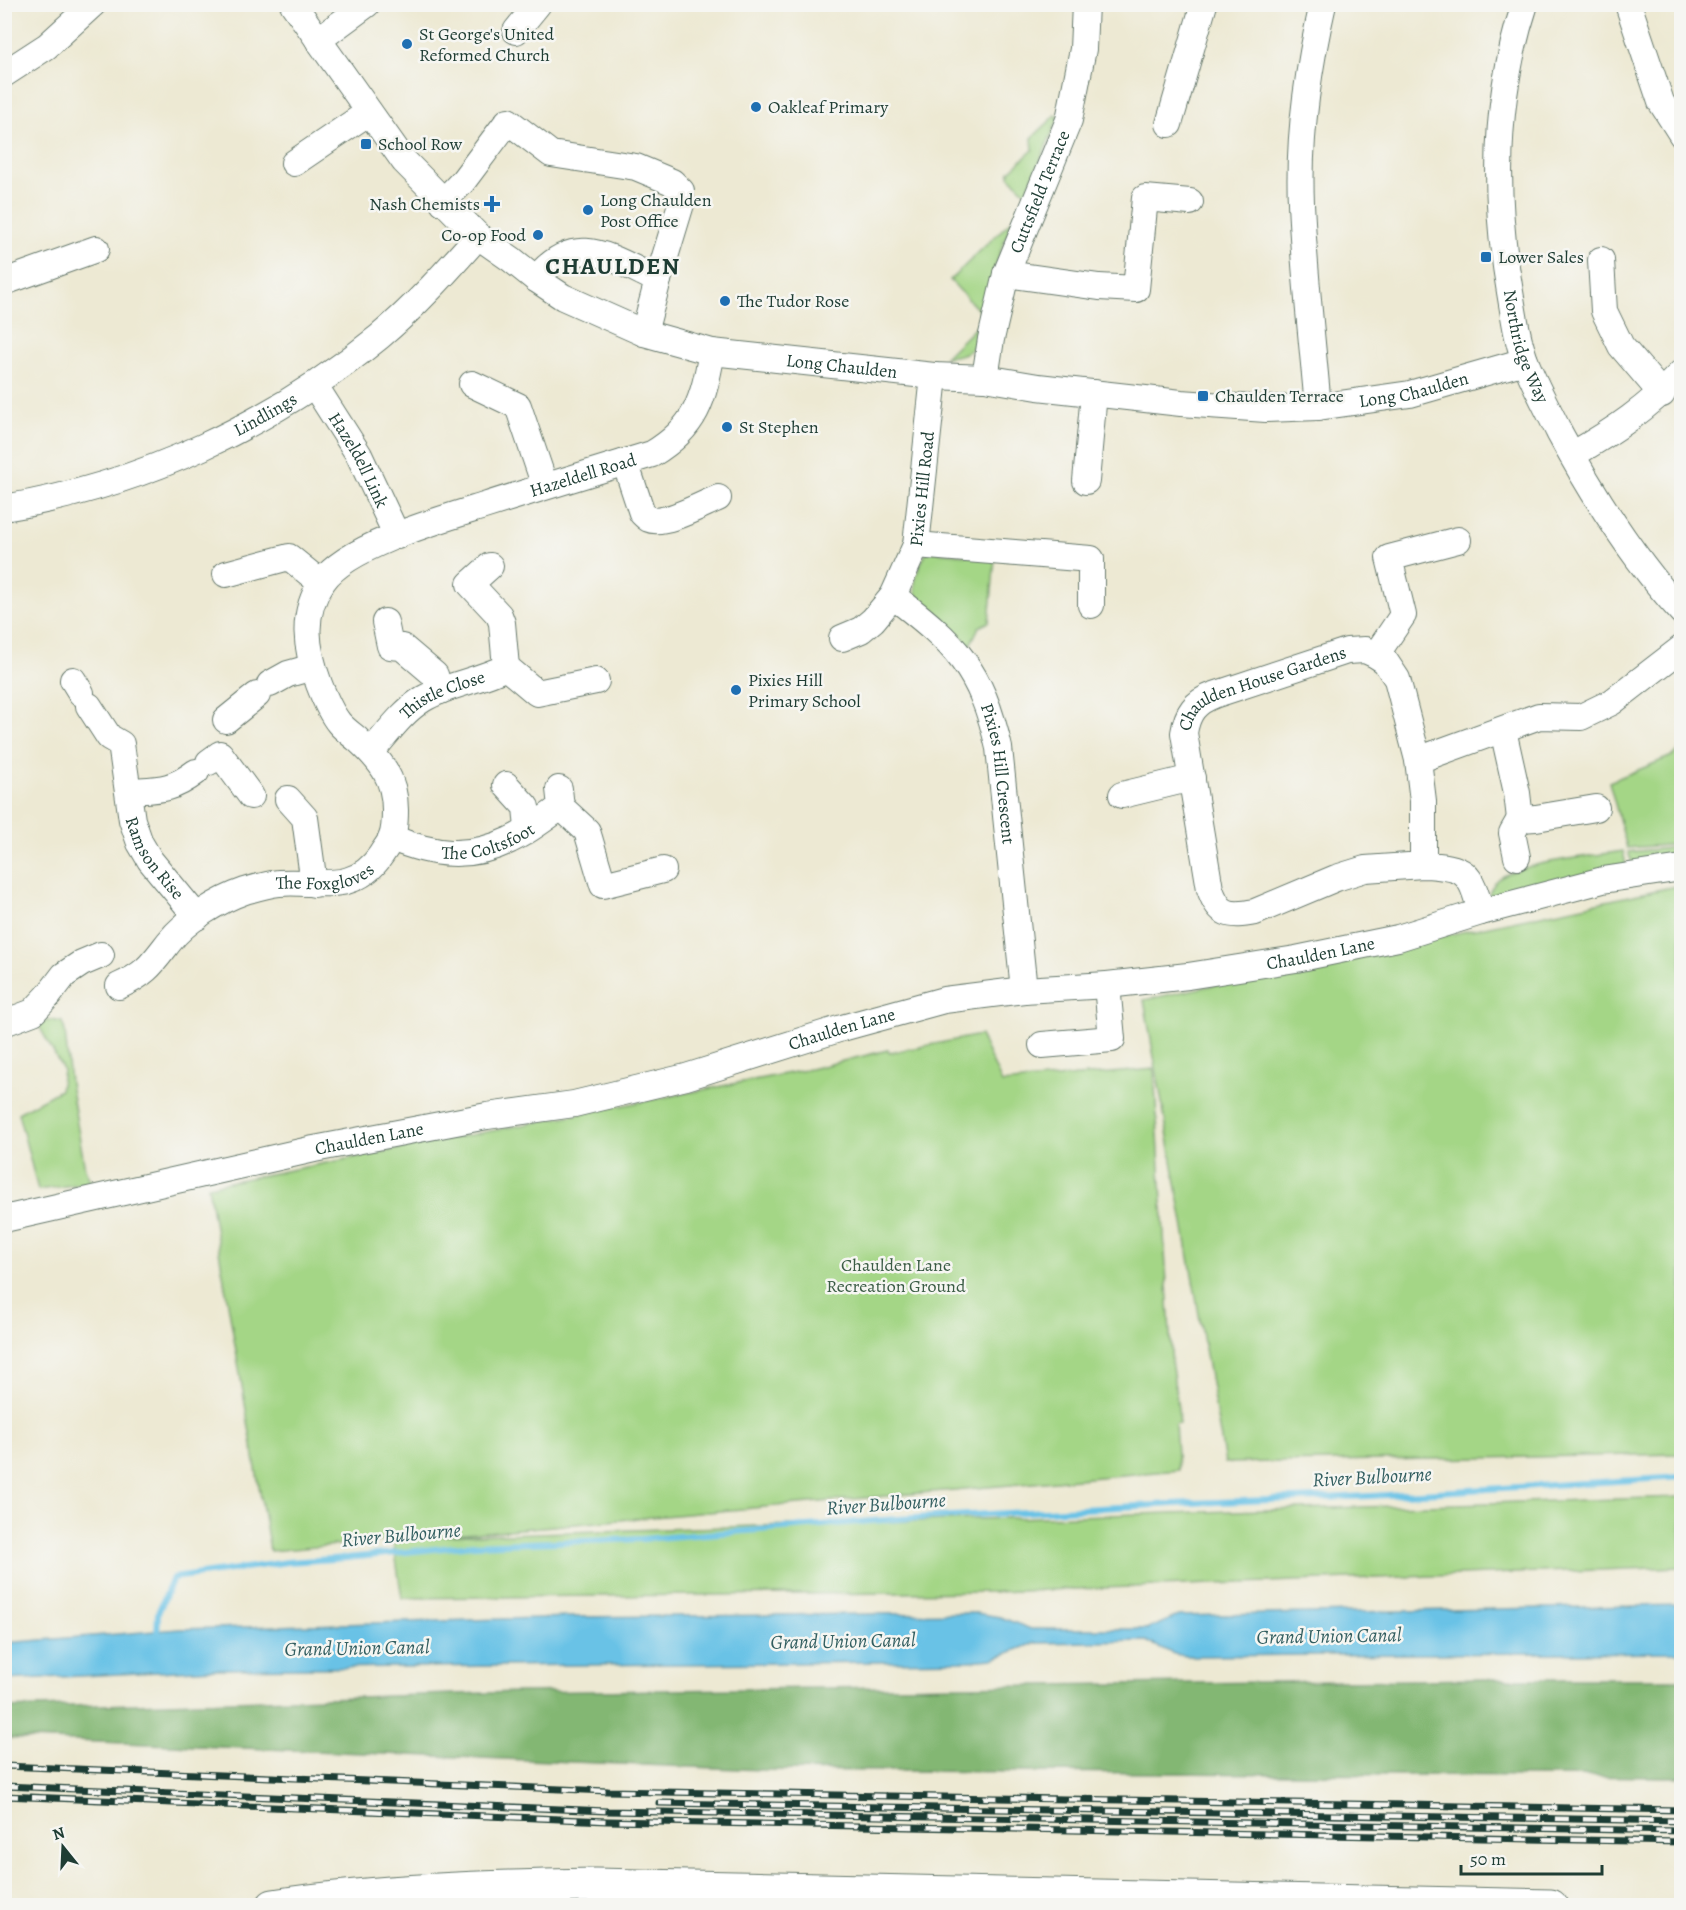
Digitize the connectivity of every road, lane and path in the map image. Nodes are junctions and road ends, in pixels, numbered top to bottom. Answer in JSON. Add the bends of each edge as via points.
{"nodes":[{"id":1,"x":93,"y":4,"type":"edge"},
{"id":2,"x":293,"y":4,"type":"edge"},
{"id":3,"x":367,"y":4,"type":"edge"},
{"id":4,"x":538,"y":4,"type":"edge"},
{"id":5,"x":1085,"y":4,"type":"edge"},
{"id":6,"x":1204,"y":4,"type":"edge"},
{"id":7,"x":1323,"y":4,"type":"edge"},
{"id":8,"x":1525,"y":4,"type":"edge"},
{"id":9,"x":1628,"y":4,"type":"edge"},
{"id":10,"x":516,"y":31,"type":"dead end"},
{"id":11,"x":318,"y":40,"type":"junction"},
{"id":12,"x":4,"y":74,"type":"edge"},
{"id":13,"x":369,"y":112,"type":"junction"},
{"id":14,"x":1169,"y":124,"type":"dead end"},
{"id":15,"x":1682,"y":135,"type":"edge"},
{"id":16,"x":294,"y":163,"type":"dead end"},
{"id":17,"x":443,"y":202,"type":"junction"},
{"id":18,"x":1190,"y":202,"type":"dead end"},
{"id":19,"x":478,"y":236,"type":"junction"},
{"id":20,"x":96,"y":249,"type":"dead end"},
{"id":21,"x":1601,"y":260,"type":"dead end"},
{"id":22,"x":1006,"y":274,"type":"junction"},
{"id":23,"x":536,"y":279,"type":"junction"},
{"id":24,"x":658,"y":280,"type":"junction"},
{"id":25,"x":4,"y":282,"type":"edge"},
{"id":26,"x":644,"y":333,"type":"junction"},
{"id":27,"x":712,"y":352,"type":"junction"},
{"id":28,"x":1525,"y":361,"type":"junction"},
{"id":29,"x":1682,"y":372,"type":"edge"},
{"id":30,"x":934,"y":375,"type":"junction"},
{"id":31,"x":985,"y":378,"type":"junction"},
{"id":32,"x":472,"y":384,"type":"dead end"},
{"id":33,"x":315,"y":386,"type":"junction"},
{"id":34,"x":1094,"y":393,"type":"junction"},
{"id":35,"x":1662,"y":394,"type":"junction"},
{"id":36,"x":1318,"y":407,"type":"junction"},
{"id":37,"x":1572,"y":455,"type":"junction"},
{"id":38,"x":625,"y":462,"type":"junction"},
{"id":39,"x":1086,"y":481,"type":"dead end"},
{"id":40,"x":545,"y":486,"type":"junction"},
{"id":41,"x":718,"y":498,"type":"dead end"},
{"id":42,"x":4,"y":508,"type":"edge"},
{"id":43,"x":397,"y":536,"type":"junction"},
{"id":44,"x":1458,"y":540,"type":"dead end"},
{"id":45,"x":916,"y":545,"type":"junction"},
{"id":46,"x":490,"y":566,"type":"dead end"},
{"id":47,"x":226,"y":574,"type":"dead end"},
{"id":48,"x":321,"y":583,"type":"junction"},
{"id":49,"x":893,"y":596,"type":"junction"},
{"id":50,"x":1091,"y":605,"type":"dead end"},
{"id":51,"x":1682,"y":612,"type":"edge"},
{"id":52,"x":385,"y":622,"type":"dead end"},
{"id":53,"x":842,"y":639,"type":"dead end"},
{"id":54,"x":1682,"y":648,"type":"edge"},
{"id":55,"x":1376,"y":655,"type":"junction"},
{"id":56,"x":313,"y":667,"type":"junction"},
{"id":57,"x":506,"y":667,"type":"junction"},
{"id":58,"x":596,"y":681,"type":"dead end"},
{"id":59,"x":440,"y":691,"type":"junction"},
{"id":60,"x":81,"y":693,"type":"dead end"},
{"id":61,"x":226,"y":720,"type":"dead end"},
{"id":62,"x":1503,"y":730,"type":"junction"},
{"id":63,"x":371,"y":752,"type":"junction"},
{"id":64,"x":1418,"y":760,"type":"junction"},
{"id":65,"x":1192,"y":778,"type":"junction"},
{"id":66,"x":506,"y":785,"type":"dead end"},
{"id":67,"x":129,"y":791,"type":"junction"},
{"id":68,"x":1122,"y":795,"type":"dead end"},
{"id":69,"x":251,"y":796,"type":"dead end"},
{"id":70,"x":288,"y":800,"type":"dead end"},
{"id":71,"x":1596,"y":808,"type":"dead end"},
{"id":72,"x":1520,"y":819,"type":"junction"},
{"id":73,"x":528,"y":828,"type":"junction"},
{"id":74,"x":392,"y":838,"type":"junction"},
{"id":75,"x":1517,"y":857,"type":"dead end"},
{"id":76,"x":1423,"y":865,"type":"junction"},
{"id":77,"x":1682,"y":868,"type":"edge"},
{"id":78,"x":663,"y":870,"type":"dead end"},
{"id":79,"x":314,"y":884,"type":"junction"},
{"id":80,"x":1481,"y":912,"type":"junction"},
{"id":81,"x":197,"y":917,"type":"junction"},
{"id":82,"x":101,"y":955,"type":"dead end"},
{"id":83,"x":123,"y":975,"type":"dead end"},
{"id":84,"x":1107,"y":985,"type":"junction"},
{"id":85,"x":1024,"y":990,"type":"junction"},
{"id":86,"x":4,"y":1023,"type":"edge"},
{"id":87,"x":1042,"y":1045,"type":"dead end"},
{"id":88,"x":4,"y":1219,"type":"edge"},
{"id":89,"x":273,"y":1905,"type":"edge"},
{"id":90,"x":1551,"y":1905,"type":"edge"}],
"edges":[{"from":1,"to":12,"type":"street","via":[[47,46]]},
{"from":2,"to":11,"type":"street","name":"Long Chaulden"},
{"from":3,"to":11,"type":"street"},
{"from":4,"to":10,"type":"street"},
{"from":5,"to":22,"type":"street","name":"Cuttsfield Terrace","via":[[1083,48],[1069,120]]},
{"from":6,"to":14,"type":"street"},
{"from":7,"to":36,"type":"street","via":[[1311,57],[1304,118],[1301,201]]},
{"from":8,"to":28,"type":"street","name":"Northridge Way","via":[[1508,70],[1499,128],[1498,189],[1503,255]]},
{"from":9,"to":15,"type":"street","via":[[1661,102]]},
{"from":11,"to":13,"type":"street","name":"Long Chaulden"},
{"from":13,"to":16,"type":"street"},
{"from":13,"to":17,"type":"street","name":"Long Chaulden","via":[[405,161]]},
{"from":17,"to":19,"type":"street","name":"Long Chaulden"},
{"from":17,"to":24,"type":"street","via":[[508,121],[551,154],[636,167],[681,191],[681,204]]},
{"from":18,"to":22,"type":"street","via":[[1145,198],[1136,289]]},
{"from":19,"to":23,"type":"street","name":"Long Chaulden"},
{"from":19,"to":33,"type":"street","name":"Lindlings","via":[[412,307]]},
{"from":20,"to":25,"type":"street"},
{"from":21,"to":35,"type":"street","via":[[1604,311],[1621,346]]},
{"from":22,"to":31,"type":"street","name":"Cuttsfield Terrace"},
{"from":23,"to":24,"type":"street","via":[[555,259],[595,251]]},
{"from":23,"to":26,"type":"street","name":"Long Chaulden","via":[[563,297]]},
{"from":24,"to":26,"type":"street"},
{"from":26,"to":27,"type":"street","name":"Long Chaulden"},
{"from":27,"to":30,"type":"street","name":"Long Chaulden"},
{"from":27,"to":38,"type":"street","name":"Hazeldell Road","via":[[699,405],[686,428],[652,454]]},
{"from":28,"to":36,"type":"street","name":"Long Chaulden","via":[[1410,394]]},
{"from":28,"to":37,"type":"street","name":"Northridge Way"},
{"from":29,"to":35,"type":"street"},
{"from":30,"to":31,"type":"street","name":"Long Chaulden"},
{"from":30,"to":45,"type":"street","name":"Pixies Hill Road"},
{"from":31,"to":34,"type":"street","name":"Long Chaulden"},
{"from":32,"to":40,"type":"street","via":[[518,406]]},
{"from":33,"to":42,"type":"street","name":"Lindlings","via":[[210,444],[144,472]]},
{"from":33,"to":43,"type":"street","name":"Hazeldell Link","via":[[359,456]]},
{"from":34,"to":36,"type":"street","name":"Long Chaulden","via":[[1266,409]]},
{"from":34,"to":39,"type":"street"},
{"from":35,"to":37,"type":"street","via":[[1614,431]]},
{"from":37,"to":51,"type":"street","name":"Northridge Way","via":[[1634,553]]},
{"from":38,"to":40,"type":"street","name":"Hazeldell Road"},
{"from":38,"to":41,"type":"street","via":[[642,513],[648,519],[667,520]]},
{"from":40,"to":43,"type":"street","name":"Hazeldell Road"},
{"from":43,"to":48,"type":"street","name":"The Foxgloves","via":[[348,558]]},
{"from":44,"to":55,"type":"street","via":[[1389,558],[1403,615]]},
{"from":45,"to":49,"type":"street","name":"Pixies Hill Road"},
{"from":45,"to":50,"type":"street","via":[[1091,559]]},
{"from":46,"to":57,"type":"street","name":"Thistle Close","via":[[470,584],[499,615]]},
{"from":47,"to":48,"type":"street","via":[[289,557]]},
{"from":48,"to":56,"type":"street","name":"The Foxgloves","via":[[307,620]]},
{"from":49,"to":53,"type":"street","name":"Pixies Hill Road","via":[[873,620]]},
{"from":49,"to":85,"type":"street","name":"Pixies Hill Crescent","via":[[927,622],[963,659],[992,719],[999,748]]},
{"from":52,"to":59,"type":"street","via":[[390,646],[402,647],[435,675]]},
{"from":54,"to":62,"type":"street","via":[[1612,702],[1581,717],[1539,716]]},
{"from":55,"to":64,"type":"street","name":"Chaulden House Gardens","via":[[1397,679]]},
{"from":55,"to":65,"type":"street","name":"Chaulden House Gardens","via":[[1365,650],[1347,651],[1202,700],[1186,720],[1184,733]]},
{"from":56,"to":61,"type":"street","via":[[288,674]]},
{"from":56,"to":63,"type":"street","name":"The Foxgloves","via":[[339,723]]},
{"from":57,"to":58,"type":"street","via":[[537,693]]},
{"from":57,"to":59,"type":"street","name":"Thistle Close"},
{"from":59,"to":63,"type":"street","name":"Thistle Close","via":[[411,708]]},
{"from":60,"to":67,"type":"street","name":"Ramson Rise","via":[[109,737],[121,744]]},
{"from":62,"to":64,"type":"street"},
{"from":62,"to":72,"type":"street"},
{"from":63,"to":74,"type":"street","name":"The Foxgloves","via":[[392,784]]},
{"from":64,"to":76,"type":"street","name":"Chaulden House Gardens","via":[[1423,801]]},
{"from":65,"to":68,"type":"street"},
{"from":65,"to":76,"type":"street","name":"Chaulden House Gardens","via":[[1210,889],[1220,909],[1228,914],[1255,912],[1365,869]]},
{"from":66,"to":73,"type":"street","via":[[526,807]]},
{"from":67,"to":69,"type":"street","name":"Ramson Rise","via":[[180,784],[220,754]]},
{"from":67,"to":81,"type":"street","name":"Ramson Rise","via":[[132,820],[140,843]]},
{"from":70,"to":79,"type":"street","via":[[305,818]]},
{"from":71,"to":72,"type":"street"},
{"from":72,"to":75,"type":"street","via":[[1512,833]]},
{"from":73,"to":74,"type":"street","name":"The Coltsfoot","via":[[510,840],[466,854],[449,854]]},
{"from":73,"to":78,"type":"street","name":"The Coltsfoot","via":[[560,798],[587,831],[603,885]]},
{"from":74,"to":79,"type":"street","name":"The Foxgloves","via":[[377,860],[352,880]]},
{"from":76,"to":80,"type":"street","name":"Chaulden House Gardens","via":[[1461,870],[1470,878]]},
{"from":77,"to":80,"type":"street","name":"Chaulden Lane","via":[[1603,880]]},
{"from":79,"to":81,"type":"street","name":"The Foxgloves","via":[[278,883],[247,890],[220,901]]},
{"from":80,"to":84,"type":"street","name":"Chaulden Lane","via":[[1398,938],[1296,959]]},
{"from":81,"to":83,"type":"street","name":"The Foxgloves","via":[[134,980]]},
{"from":82,"to":86,"type":"street","via":[[64,975],[33,1012]]},
{"from":84,"to":85,"type":"street","name":"Chaulden Lane"},
{"from":84,"to":87,"type":"street","via":[[1112,1039]]},
{"from":85,"to":88,"type":"street","name":"Chaulden Lane","via":[[944,1000],[686,1077],[574,1104],[487,1116],[314,1149]]},
{"from":89,"to":90,"type":"highway","via":[[502,1887],[595,1885]]}]}
